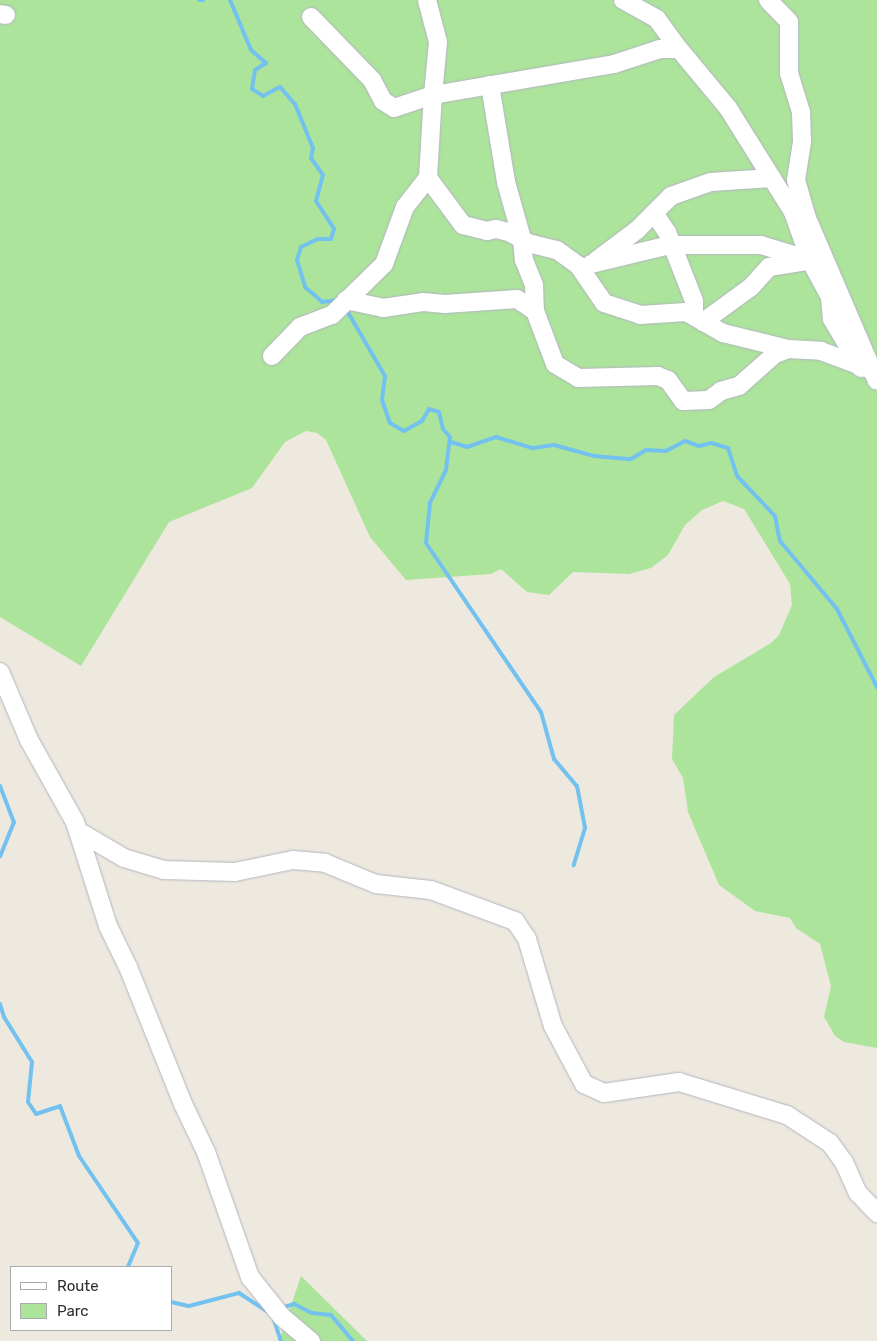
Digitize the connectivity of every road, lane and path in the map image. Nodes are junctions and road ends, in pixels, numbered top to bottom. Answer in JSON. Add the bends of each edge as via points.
{"nodes":[{"id":1,"x":427,"y":0,"type":"edge"},
{"id":2,"x":623,"y":0,"type":"edge"},
{"id":3,"x":771,"y":1,"type":"edge"},
{"id":4,"x":311,"y":17,"type":"dead end"},
{"id":5,"x":679,"y":49,"type":"junction"},
{"id":6,"x":490,"y":85,"type":"junction"},
{"id":7,"x":433,"y":95,"type":"junction"},
{"id":8,"x":428,"y":178,"type":"junction"},
{"id":9,"x":772,"y":178,"type":"junction"},
{"id":10,"x":654,"y":213,"type":"junction"},
{"id":11,"x":797,"y":223,"type":"junction"},
{"id":12,"x":522,"y":239,"type":"junction"},
{"id":13,"x":670,"y":245,"type":"junction"},
{"id":14,"x":778,"y":250,"type":"junction"},
{"id":15,"x":810,"y":260,"type":"junction"},
{"id":16,"x":586,"y":267,"type":"junction"},
{"id":17,"x":771,"y":267,"type":"junction"},
{"id":18,"x":346,"y":300,"type":"junction"},
{"id":19,"x":535,"y":311,"type":"junction"},
{"id":20,"x":698,"y":319,"type":"junction"},
{"id":21,"x":788,"y":349,"type":"junction"},
{"id":22,"x":272,"y":356,"type":"dead end"},
{"id":23,"x":870,"y":373,"type":"edge"},
{"id":24,"x":0,"y":672,"type":"edge"},
{"id":25,"x":78,"y":831,"type":"junction"},
{"id":26,"x":877,"y":1213,"type":"edge"},
{"id":27,"x":311,"y":1341,"type":"edge"}],
"edges":[{"from":1,"to":7,"type":"street","via":[[438,42]]},
{"from":2,"to":5,"type":"street","via":[[657,19]]},
{"from":3,"to":23,"type":"street","via":[[790,22],[789,73],[801,112],[802,142],[796,180],[807,218]]},
{"from":4,"to":7,"type":"street","via":[[372,80],[383,102],[394,108]]},
{"from":5,"to":6,"type":"street","via":[[660,49],[614,64]]},
{"from":5,"to":9,"type":"street","via":[[728,108]]},
{"from":6,"to":7,"type":"street"},
{"from":6,"to":12,"type":"street","via":[[506,182]]},
{"from":7,"to":8,"type":"street"},
{"from":8,"to":12,"type":"street","via":[[463,225],[509,232]]},
{"from":8,"to":18,"type":"street","via":[[405,208],[384,264]]},
{"from":9,"to":10,"type":"street","via":[[711,182],[671,196]]},
{"from":9,"to":11,"type":"street"},
{"from":10,"to":13,"type":"street","via":[[667,232]]},
{"from":10,"to":16,"type":"street"},
{"from":11,"to":14,"type":"street"},
{"from":11,"to":15,"type":"street"},
{"from":12,"to":16,"type":"street","via":[[557,250]]},
{"from":12,"to":19,"type":"street","via":[[524,260],[534,285]]},
{"from":13,"to":14,"type":"street","via":[[761,245]]},
{"from":13,"to":16,"type":"street"},
{"from":13,"to":20,"type":"street"},
{"from":14,"to":15,"type":"street"},
{"from":14,"to":17,"type":"street"},
{"from":15,"to":17,"type":"street"},
{"from":15,"to":23,"type":"street","via":[[830,297],[832,319]]},
{"from":16,"to":20,"type":"street","via":[[604,304],[640,314],[686,312]]},
{"from":17,"to":20,"type":"street","via":[[751,287]]},
{"from":18,"to":19,"type":"street","via":[[383,308],[423,302],[445,304],[517,299]]},
{"from":18,"to":22,"type":"street","via":[[332,315],[300,327]]},
{"from":19,"to":21,"type":"street","via":[[555,364],[570,374],[578,378],[658,376],[668,380],[683,402],[709,400],[721,391],[739,386],[776,354]]},
{"from":20,"to":21,"type":"street","via":[[723,333]]},
{"from":21,"to":23,"type":"street","via":[[821,351]]},
{"from":24,"to":25,"type":"street","via":[[26,733],[66,801]]},
{"from":25,"to":26,"type":"street","via":[[124,858],[164,870],[235,872],[293,860],[326,863],[376,884],[431,890],[515,921],[527,939],[553,1026],[584,1084],[604,1093],[679,1082],[788,1115],[830,1143],[844,1162],[858,1193]]},
{"from":25,"to":27,"type":"street","via":[[102,909],[206,1152],[250,1277],[282,1317]]}]}
